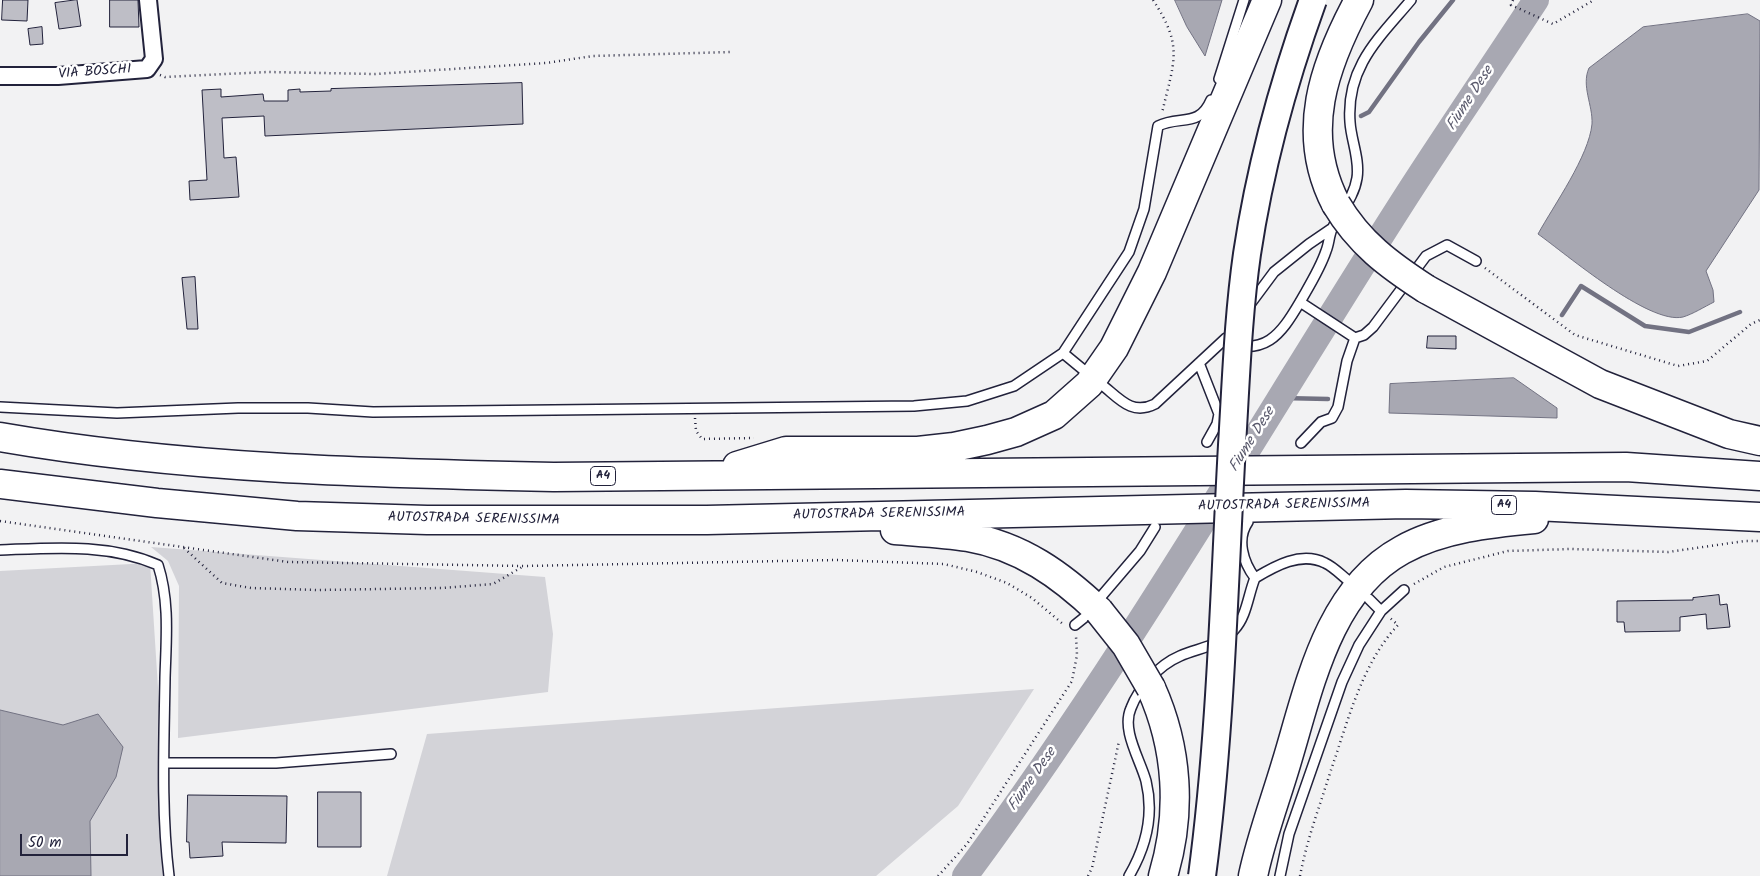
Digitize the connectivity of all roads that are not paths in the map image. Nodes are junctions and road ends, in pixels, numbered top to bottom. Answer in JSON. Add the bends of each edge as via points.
{"nodes":[{"id":1,"x":148,"y":0,"type":"edge"},
{"id":2,"x":1244,"y":0,"type":"edge"},
{"id":3,"x":1267,"y":0,"type":"edge"},
{"id":4,"x":1313,"y":0,"type":"edge"},
{"id":5,"x":1359,"y":0,"type":"edge"},
{"id":6,"x":1411,"y":0,"type":"edge"},
{"id":7,"x":0,"y":76,"type":"edge"},
{"id":8,"x":1334,"y":217,"type":"junction"},
{"id":9,"x":1476,"y":261,"type":"road end"},
{"id":10,"x":1300,"y":302,"type":"junction"},
{"id":11,"x":1351,"y":335,"type":"junction"},
{"id":12,"x":1223,"y":342,"type":"junction"},
{"id":13,"x":1063,"y":353,"type":"junction"},
{"id":14,"x":1199,"y":363,"type":"junction"},
{"id":15,"x":1086,"y":372,"type":"dead end"},
{"id":16,"x":1101,"y":384,"type":"dead end"},
{"id":17,"x":0,"y":407,"type":"edge"},
{"id":18,"x":0,"y":438,"type":"edge"},
{"id":19,"x":1760,"y":441,"type":"edge"},
{"id":20,"x":1207,"y":442,"type":"dead end"},
{"id":21,"x":1301,"y":442,"type":"dead end"},
{"id":22,"x":708,"y":475,"type":"junction"},
{"id":23,"x":1760,"y":476,"type":"edge"},
{"id":24,"x":0,"y":484,"type":"edge"},
{"id":25,"x":1668,"y":513,"type":"junction"},
{"id":26,"x":1248,"y":514,"type":"junction"},
{"id":27,"x":1760,"y":517,"type":"edge"},
{"id":28,"x":707,"y":520,"type":"junction"},
{"id":29,"x":1154,"y":527,"type":"dead end"},
{"id":30,"x":0,"y":550,"type":"edge"},
{"id":31,"x":1255,"y":578,"type":"junction"},
{"id":32,"x":1350,"y":582,"type":"dead end"},
{"id":33,"x":1404,"y":590,"type":"road end"},
{"id":34,"x":1369,"y":599,"type":"dead end"},
{"id":35,"x":1094,"y":609,"type":"junction"},
{"id":36,"x":1381,"y":611,"type":"junction"},
{"id":37,"x":1075,"y":626,"type":"road end"},
{"id":38,"x":391,"y":754,"type":"dead end"},
{"id":39,"x":164,"y":763,"type":"junction"},
{"id":40,"x":169,"y":876,"type":"edge"},
{"id":41,"x":1129,"y":876,"type":"edge"},
{"id":42,"x":1163,"y":876,"type":"edge"},
{"id":43,"x":1202,"y":876,"type":"edge"},
{"id":44,"x":1253,"y":876,"type":"edge"},
{"id":45,"x":1280,"y":876,"type":"edge"}],
"edges":[{"from":1,"to":7,"type":"street","name":"VIA BOSCHI","via":[[154,59],[147,69],[58,76]]},
{"from":2,"to":13,"type":"lane","via":[[1209,105],[1202,114],[1190,120],[1168,121],[1158,126],[1144,209],[1129,252]]},
{"from":3,"to":22,"type":"highway","via":[[1128,322],[1089,384],[1054,415],[1016,432],[954,447],[918,451],[786,451]]},
{"from":4,"to":43,"type":"main road","bridge":true,"via":[[1275,117],[1259,182],[1247,255],[1238,338],[1219,668]]},
{"from":5,"to":8,"type":"highway","via":[[1338,38],[1323,79],[1319,101],[1321,161]]},
{"from":6,"to":8,"type":"lane","via":[[1375,41],[1359,66],[1349,109],[1357,178],[1346,207]]},
{"from":8,"to":10,"type":"lane","via":[[1326,252]]},
{"from":8,"to":12,"type":"lane","via":[[1309,244],[1274,272]]},
{"from":8,"to":19,"type":"highway","bridge":true,"via":[[1348,224],[1379,257],[1426,289],[1600,384],[1729,434]]},
{"from":9,"to":11,"type":"lane","via":[[1447,245],[1426,256],[1373,327],[1364,335]]},
{"from":10,"to":11,"type":"lane"},
{"from":10,"to":12,"type":"lane","via":[[1276,337],[1250,348]]},
{"from":11,"to":21,"type":"lane","via":[[1338,407],[1332,418],[1321,422]]},
{"from":12,"to":14,"type":"lane"},
{"from":13,"to":15,"type":"lane"},
{"from":13,"to":17,"type":"lane","via":[[1014,386],[967,401],[914,406],[374,412],[238,408],[117,413]]},
{"from":14,"to":16,"type":"lane","via":[[1155,404],[1144,409],[1135,409]]},
{"from":14,"to":20,"type":"lane","via":[[1219,414]]},
{"from":18,"to":22,"type":"highway","number":"A4","via":[[168,460],[313,471],[554,476]]},
{"from":22,"to":23,"type":"highway","number":"A4","via":[[1626,468]]},
{"from":24,"to":28,"type":"highway","name":"AUTOSTRADA SERENISSIMA","number":"A4","via":[[296,516]]},
{"from":25,"to":26,"type":"highway","name":"AUTOSTRADA SERENISSIMA","number":"A4","via":[[1406,504]]},
{"from":25,"to":27,"type":"highway","name":"AUTOSTRADA SERENISSIMA","number":"A4"},
{"from":25,"to":44,"type":"highway","via":[[1610,522],[1539,519],[1449,532],[1420,541],[1384,562],[1355,591],[1324,645]]},
{"from":26,"to":28,"type":"highway","name":"AUTOSTRADA SERENISSIMA","number":"A4","via":[[1196,507]]},
{"from":26,"to":31,"type":"lane","via":[[1242,530],[1242,549],[1246,566]]},
{"from":28,"to":35,"type":"highway","via":[[771,528],[878,528],[968,537],[1005,547],[1038,562],[1069,583]]},
{"from":29,"to":35,"type":"lane","via":[[1140,551]]},
{"from":30,"to":39,"type":"lane","via":[[76,548],[135,555],[158,565],[166,611]]},
{"from":31,"to":32,"type":"lane","via":[[1275,566],[1313,558],[1326,563]]},
{"from":31,"to":41,"type":"lane","via":[[1244,615],[1234,631],[1211,646],[1179,656],[1157,672],[1138,692],[1130,709],[1128,726],[1146,782],[1149,805],[1148,830]]},
{"from":33,"to":36,"type":"lane"},
{"from":34,"to":36,"type":"lane"},
{"from":35,"to":37,"type":"lane"},
{"from":35,"to":42,"type":"highway","bridge":true,"via":[[1126,645],[1151,688],[1168,737],[1175,778],[1175,823]]},
{"from":36,"to":45,"type":"lane","via":[[1359,645],[1342,682],[1289,834]]},
{"from":38,"to":39,"type":"lane","via":[[276,763]]},
{"from":39,"to":40,"type":"lane"}]}
